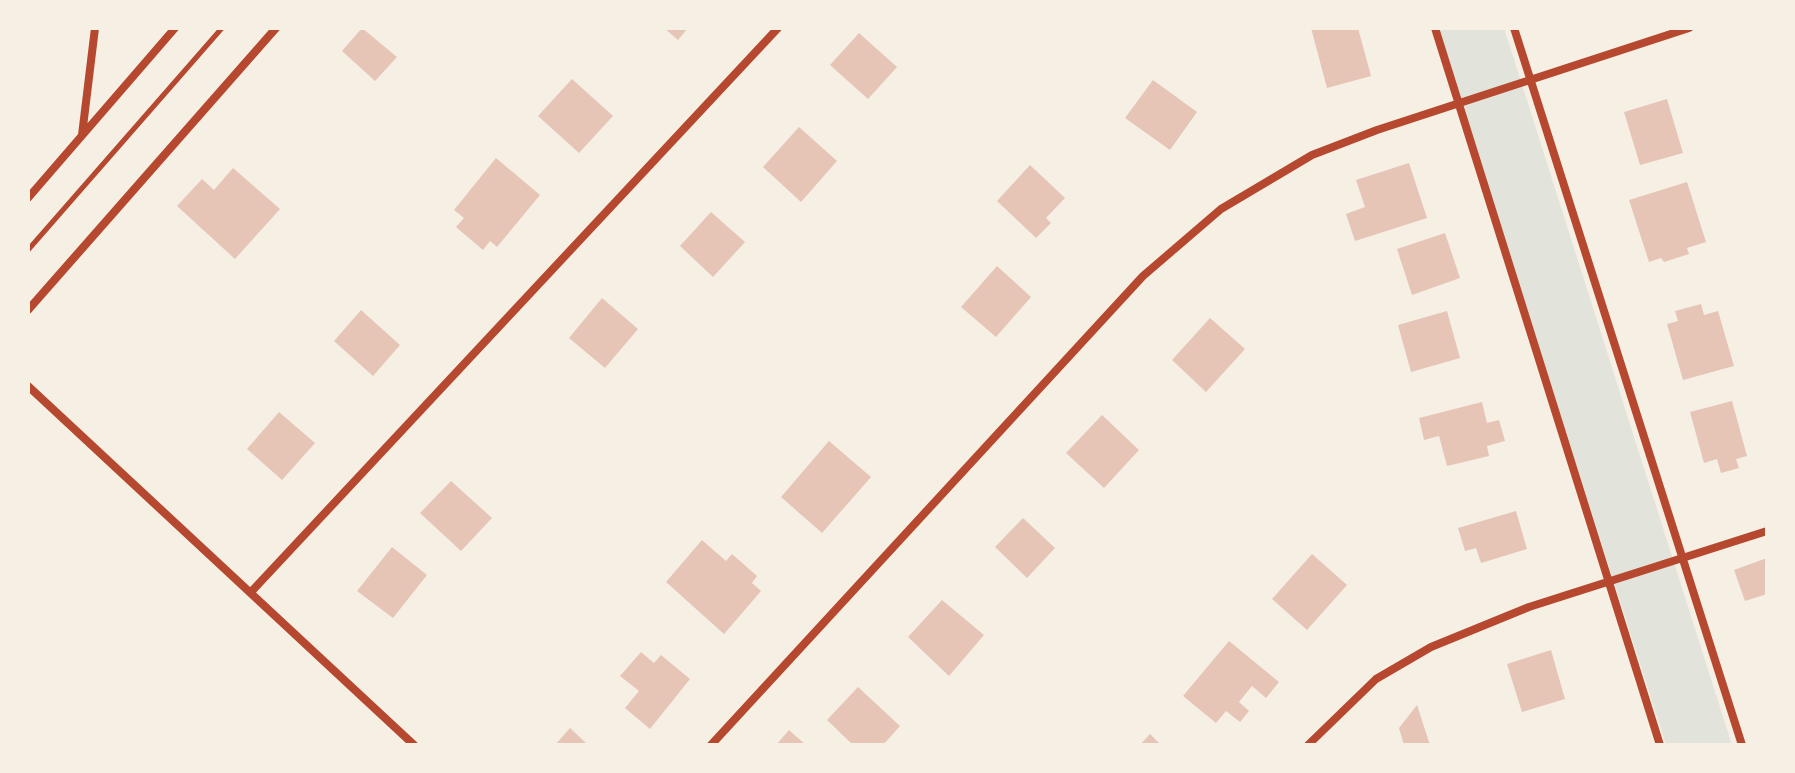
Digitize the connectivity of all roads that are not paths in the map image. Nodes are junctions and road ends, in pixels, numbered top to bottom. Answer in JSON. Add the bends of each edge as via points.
{"nodes":[{"id":1,"x":95,"y":28,"type":"edge"},
{"id":2,"x":175,"y":28,"type":"edge"},
{"id":3,"x":276,"y":28,"type":"edge"},
{"id":4,"x":778,"y":28,"type":"edge"},
{"id":5,"x":1435,"y":28,"type":"edge"},
{"id":6,"x":1514,"y":28,"type":"edge"},
{"id":7,"x":1689,"y":28,"type":"edge"},
{"id":8,"x":1532,"y":80,"type":"junction"},
{"id":9,"x":1460,"y":103,"type":"junction"},
{"id":10,"x":82,"y":135,"type":"junction"},
{"id":11,"x":28,"y":198,"type":"edge"},
{"id":12,"x":28,"y":310,"type":"edge"},
{"id":13,"x":28,"y":386,"type":"edge"},
{"id":14,"x":1767,"y":531,"type":"edge"},
{"id":15,"x":1681,"y":559,"type":"junction"},
{"id":16,"x":1609,"y":581,"type":"junction"},
{"id":17,"x":251,"y":592,"type":"junction"},
{"id":18,"x":414,"y":745,"type":"edge"},
{"id":19,"x":711,"y":745,"type":"edge"},
{"id":20,"x":1308,"y":745,"type":"edge"},
{"id":21,"x":1660,"y":745,"type":"edge"},
{"id":22,"x":1742,"y":745,"type":"edge"}],
"edges":[{"from":1,"to":10,"type":"street"},
{"from":2,"to":10,"type":"street"},
{"from":3,"to":12,"type":"street"},
{"from":4,"to":17,"type":"street"},
{"from":5,"to":9,"type":"street"},
{"from":6,"to":8,"type":"street"},
{"from":7,"to":8,"type":"street"},
{"from":8,"to":9,"type":"street"},
{"from":8,"to":15,"type":"street"},
{"from":9,"to":16,"type":"street"},
{"from":9,"to":19,"type":"street","via":[[1312,155],[1254,187],[1180,242]]},
{"from":10,"to":11,"type":"street"},
{"from":13,"to":17,"type":"street"},
{"from":14,"to":15,"type":"street"},
{"from":15,"to":16,"type":"street"},
{"from":15,"to":22,"type":"street"},
{"from":16,"to":20,"type":"street","via":[[1476,627],[1404,661],[1376,679]]},
{"from":16,"to":21,"type":"street"},
{"from":17,"to":18,"type":"street"}]}
